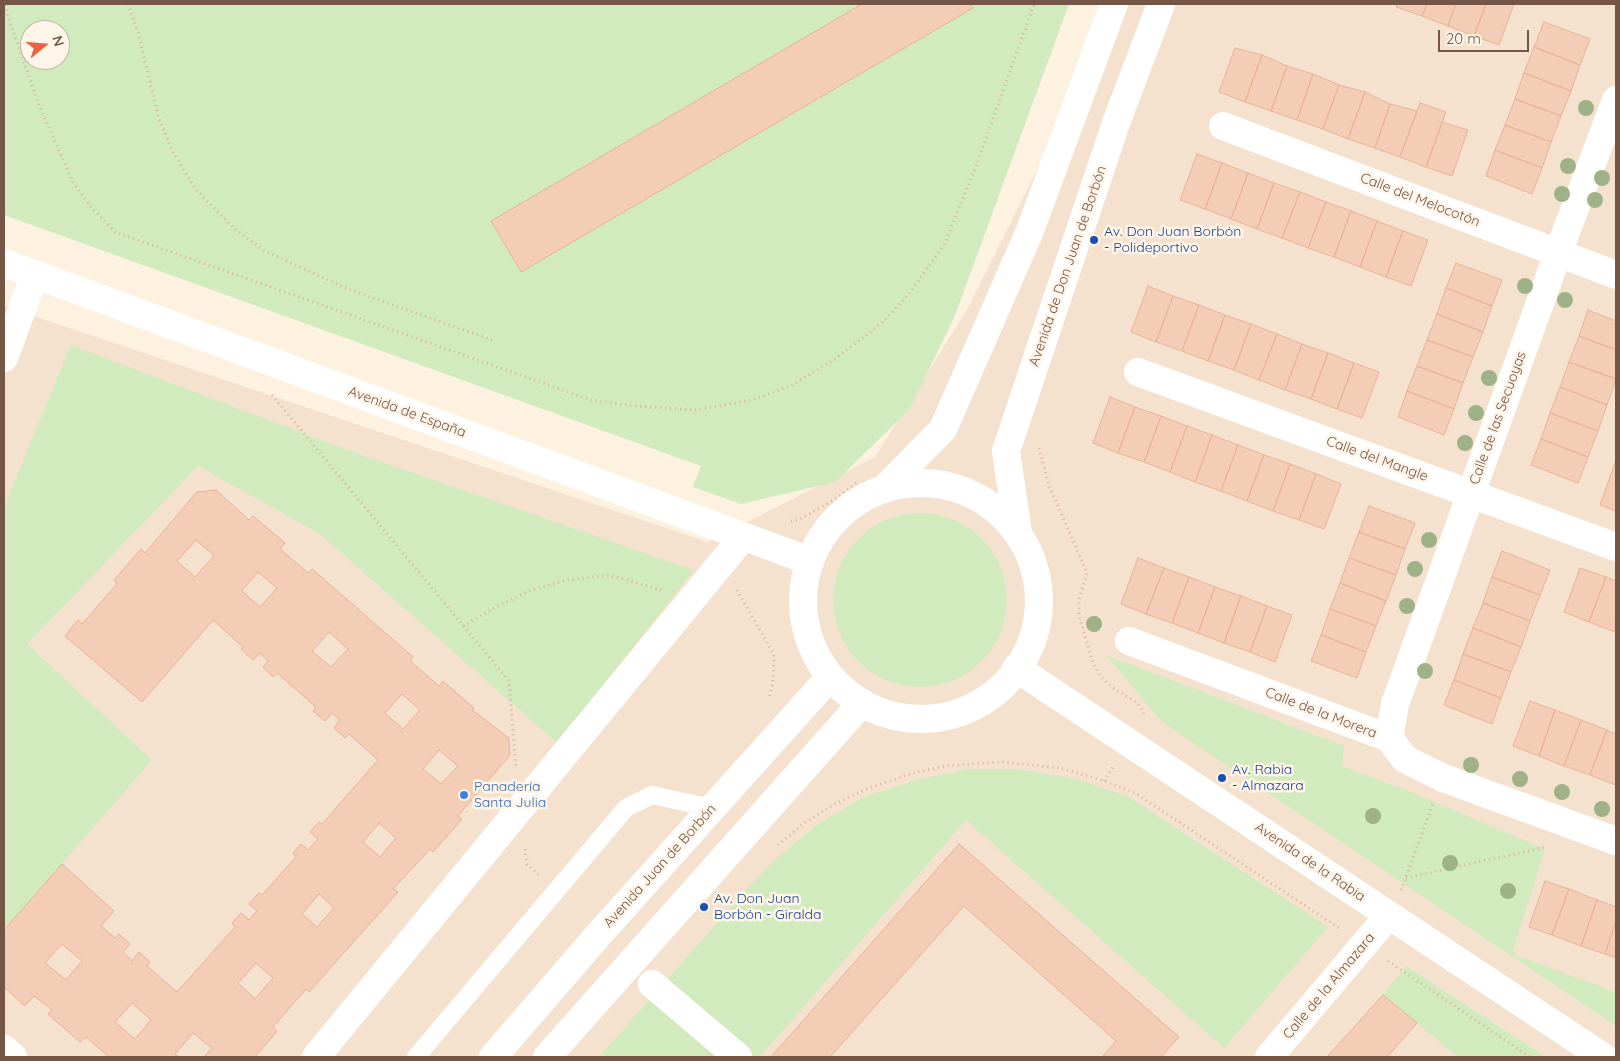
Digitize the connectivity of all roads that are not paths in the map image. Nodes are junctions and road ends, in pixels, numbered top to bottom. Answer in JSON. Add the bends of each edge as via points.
{"nodes":[{"id":1,"x":1114,"y":4,"type":"edge"},
{"id":2,"x":1161,"y":4,"type":"edge"},
{"id":3,"x":1616,"y":100,"type":"edge"},
{"id":4,"x":1223,"y":126,"type":"dead end"},
{"id":5,"x":1558,"y":253,"type":"junction"},
{"id":6,"x":4,"y":263,"type":"edge"},
{"id":7,"x":35,"y":274,"type":"junction"},
{"id":8,"x":1616,"y":275,"type":"edge"},
{"id":9,"x":4,"y":358,"type":"edge"},
{"id":10,"x":1138,"y":372,"type":"dead end"},
{"id":11,"x":885,"y":488,"type":"junction"},
{"id":12,"x":1471,"y":494,"type":"junction"},
{"id":13,"x":1018,"y":533,"type":"junction"},
{"id":14,"x":743,"y":537,"type":"junction"},
{"id":15,"x":1616,"y":547,"type":"edge"},
{"id":16,"x":810,"y":561,"type":"junction"},
{"id":17,"x":1129,"y":641,"type":"dead end"},
{"id":18,"x":1016,"y":668,"type":"junction"},
{"id":19,"x":830,"y":676,"type":"junction"},
{"id":20,"x":861,"y":704,"type":"junction"},
{"id":21,"x":1388,"y":738,"type":"junction"},
{"id":22,"x":712,"y":808,"type":"junction"},
{"id":23,"x":1616,"y":841,"type":"edge"},
{"id":24,"x":1390,"y":915,"type":"junction"},
{"id":25,"x":652,"y":984,"type":"dead end"},
{"id":26,"x":4,"y":1049,"type":"edge"},
{"id":27,"x":13,"y":1057,"type":"edge"},
{"id":28,"x":316,"y":1057,"type":"edge"},
{"id":29,"x":416,"y":1057,"type":"edge"},
{"id":30,"x":493,"y":1057,"type":"edge"},
{"id":31,"x":547,"y":1057,"type":"edge"},
{"id":32,"x":738,"y":1057,"type":"edge"},
{"id":33,"x":1269,"y":1057,"type":"edge"},
{"id":34,"x":1603,"y":1057,"type":"edge"}],
"edges":[{"from":1,"to":11,"type":"street","via":[[1029,233],[943,429]]},
{"from":2,"to":13,"type":"street","name":"Avenida de Don Juan de Borbón","via":[[1116,123],[1006,451]]},
{"from":3,"to":5,"type":"street","name":"Calle de las Secuoyas"},
{"from":4,"to":5,"type":"street","name":"Calle del Melocotón"},
{"from":5,"to":8,"type":"street","name":"Calle del Melocotón"},
{"from":5,"to":12,"type":"street","name":"Calle de las Secuoyas"},
{"from":6,"to":7,"type":"street","name":"Avenida de España"},
{"from":7,"to":9,"type":"street"},
{"from":7,"to":14,"type":"street","name":"Avenida de España"},
{"from":10,"to":12,"type":"street","name":"Calle del Mangle"},
{"from":11,"to":13,"type":"street","via":[[926,482],[953,487],[991,504]]},
{"from":11,"to":16,"type":"street","via":[[861,498],[832,523]]},
{"from":12,"to":15,"type":"street","name":"Calle del Mangle"},
{"from":12,"to":21,"type":"street","name":"Calle de las Secuoyas","via":[[1395,704]]},
{"from":13,"to":18,"type":"street","via":[[1036,570],[1037,630]]},
{"from":14,"to":16,"type":"street","name":"Avenida de España"},
{"from":14,"to":28,"type":"street"},
{"from":16,"to":19,"type":"street","via":[[804,586],[805,623],[812,646]]},
{"from":17,"to":21,"type":"street","name":"Calle de la Morera"},
{"from":18,"to":20,"type":"street","via":[[1008,682],[977,706],[921,720],[886,715]]},
{"from":18,"to":24,"type":"street","name":"Avenida de la Rabia"},
{"from":19,"to":20,"type":"street"},
{"from":19,"to":22,"type":"street","name":"Avenida Juan de Borbón"},
{"from":20,"to":31,"type":"street"},
{"from":21,"to":23,"type":"street","name":"Calle de la Morera","via":[[1405,759],[1443,778]]},
{"from":22,"to":29,"type":"lane","via":[[652,795],[626,808]]},
{"from":22,"to":30,"type":"street","name":"Avenida Juan de Borbón"},
{"from":24,"to":33,"type":"street","name":"Calle de la Almazara"},
{"from":24,"to":34,"type":"street","name":"Avenida de la Rabia"},
{"from":25,"to":32,"type":"street"},
{"from":26,"to":27,"type":"street"}]}
